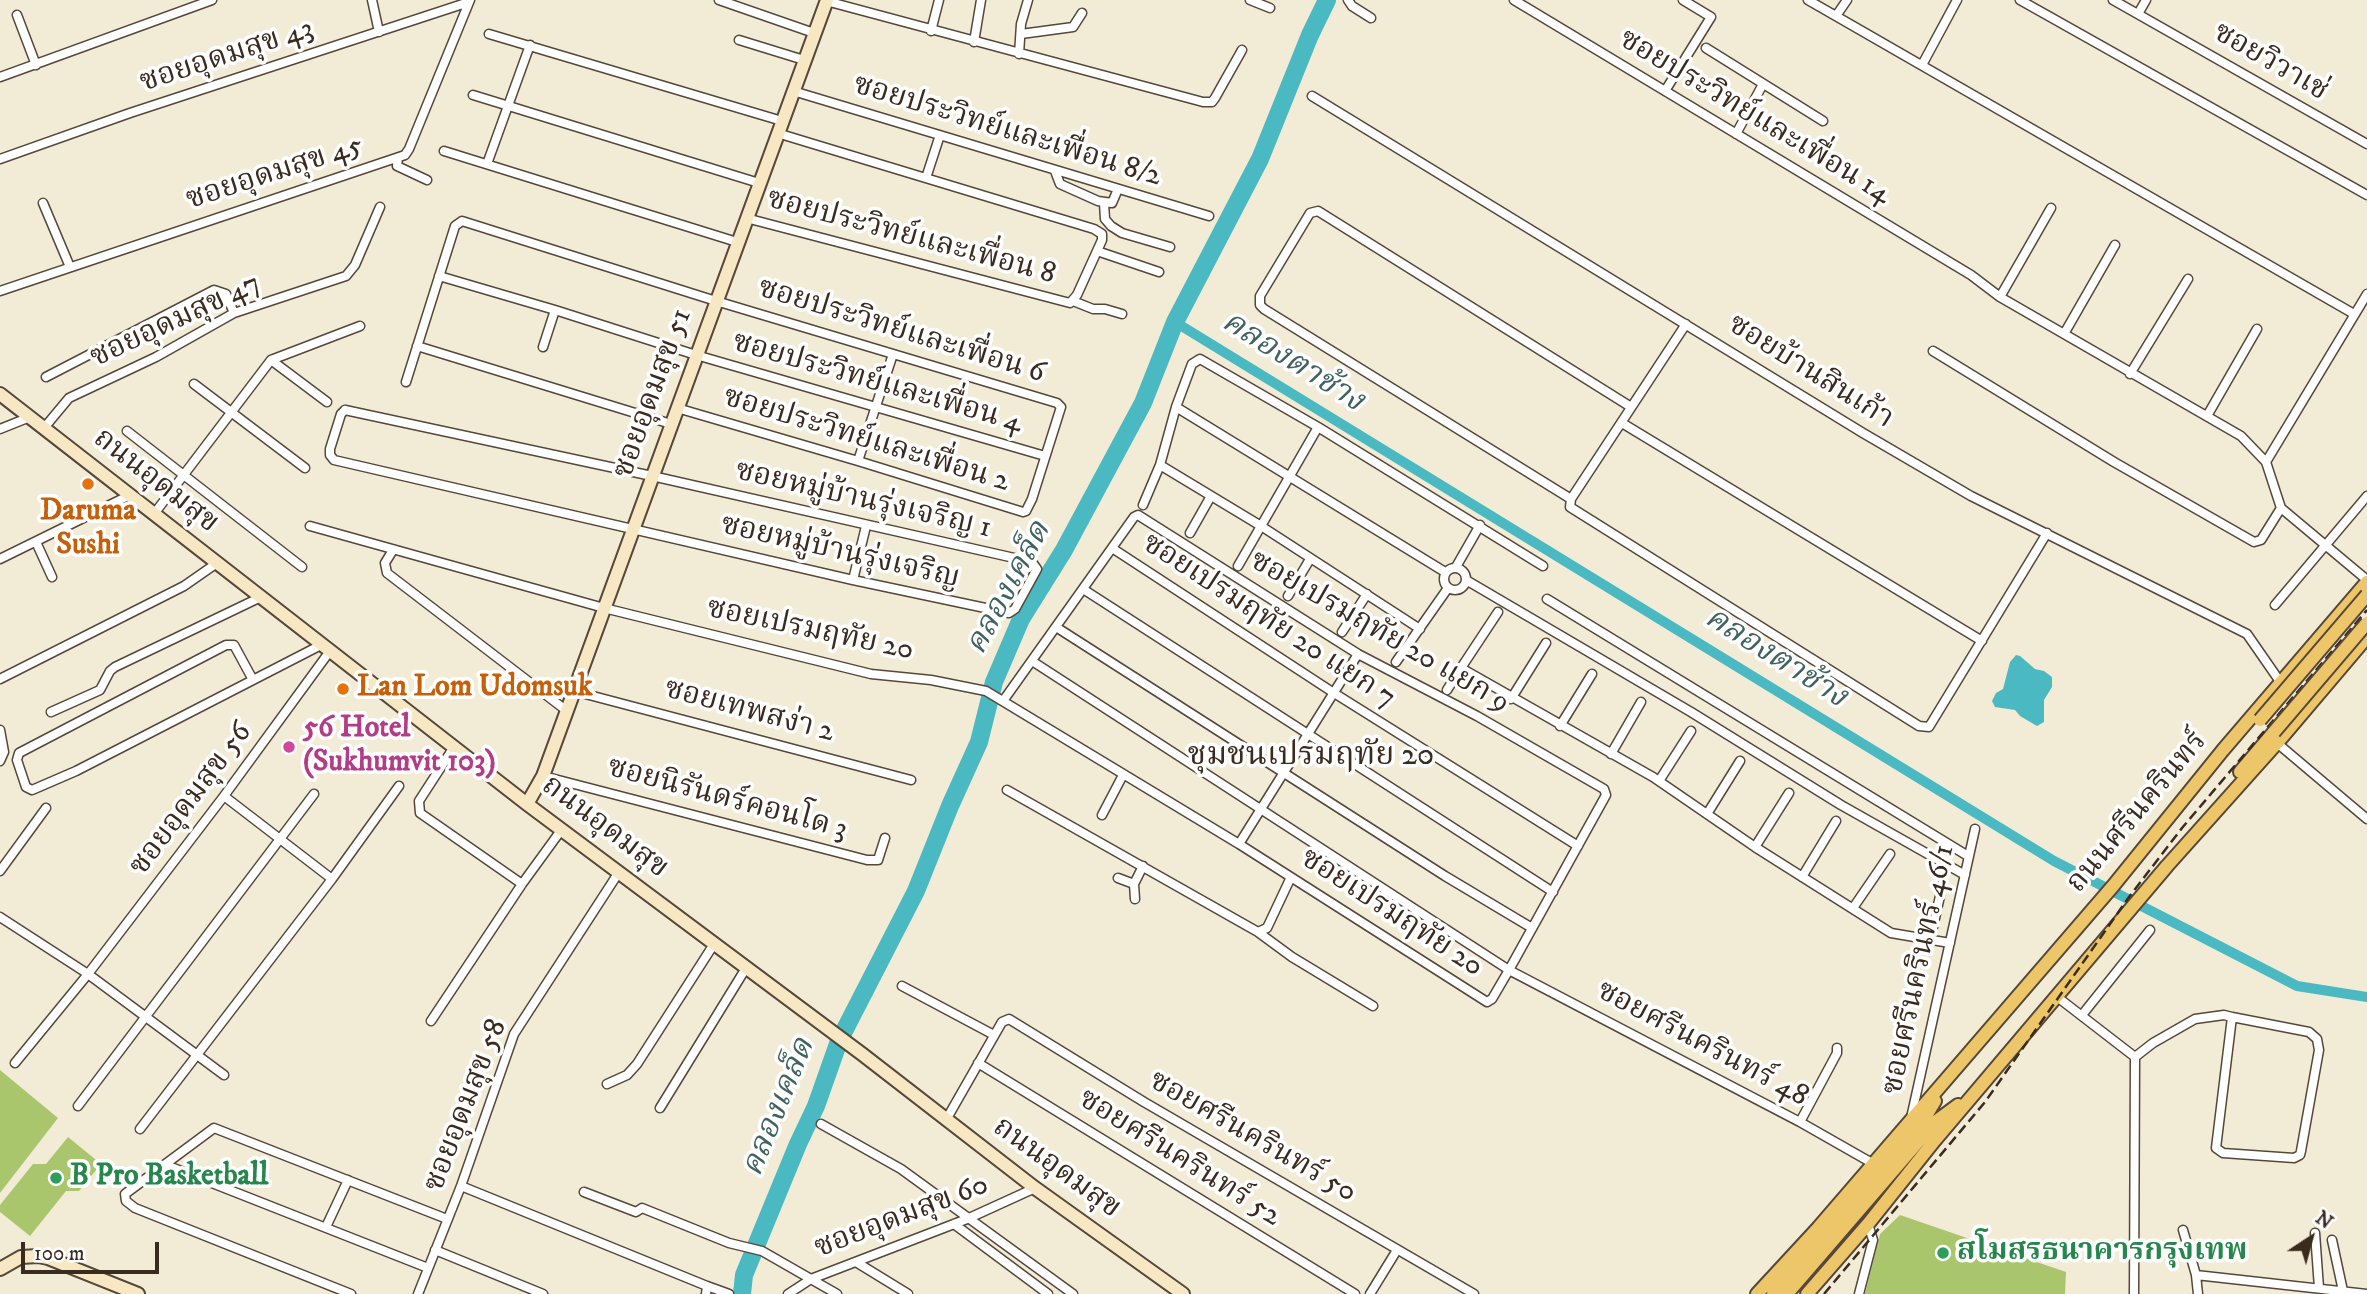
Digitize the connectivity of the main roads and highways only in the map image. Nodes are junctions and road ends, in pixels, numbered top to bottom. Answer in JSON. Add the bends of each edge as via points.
{"nodes":[{"id":1,"x":827,"y":1,"type":"edge"},
{"id":2,"x":0,"y":394,"type":"edge"},
{"id":3,"x":2367,"y":581,"type":"edge"},
{"id":4,"x":2367,"y":595,"type":"edge"},
{"id":5,"x":2367,"y":623,"type":"edge"},
{"id":6,"x":2367,"y":637,"type":"edge"},
{"id":7,"x":2284,"y":680,"type":"junction"},
{"id":8,"x":2314,"y":699,"type":"junction"},
{"id":9,"x":2275,"y":737,"type":"junction"},
{"id":10,"x":527,"y":804,"type":"junction"},
{"id":11,"x":2144,"y":849,"type":"junction"},
{"id":12,"x":1949,"y":1076,"type":"junction"},
{"id":13,"x":1973,"y":1095,"type":"junction"},
{"id":14,"x":0,"y":1269,"type":"edge"},
{"id":15,"x":138,"y":1294,"type":"edge"},
{"id":16,"x":1184,"y":1294,"type":"edge"},
{"id":17,"x":1757,"y":1294,"type":"edge"},
{"id":18,"x":1773,"y":1294,"type":"edge"},
{"id":19,"x":1787,"y":1294,"type":"edge"},
{"id":20,"x":1807,"y":1294,"type":"edge"}],
"edges":[{"from":1,"to":10,"type":"main road","name":"ซอยอุดมสุข 51","via":[[543,776]]},
{"from":2,"to":10,"type":"main road","name":"ถนนอุดมสุข"},
{"from":3,"to":7,"type":"main road","name":"ถนนศรีนครินทร์"},
{"from":4,"to":11,"type":"main road","bridge":true},
{"from":5,"to":9,"type":"main road","bridge":true},
{"from":6,"to":8,"type":"main road"},
{"from":7,"to":8,"type":"main road","via":[[2305,670],[2314,675]]},
{"from":7,"to":11,"type":"main road","name":"ถนนศรีนครินทร์"},
{"from":8,"to":9,"type":"main road"},
{"from":9,"to":13,"type":"main road","name":"ถนนศรีนครินทร์","via":[[2205,814],[2167,866]]},
{"from":10,"to":16,"type":"main road","name":"ถนนอุดมสุข","via":[[1035,1188]]},
{"from":11,"to":12,"type":"main road","name":"ถนนศรีนครินทร์"},
{"from":12,"to":17,"type":"main road","name":"ถนนศรีนครินทร์"},
{"from":12,"to":18,"type":"main road","name":"ถนนศรีนครินทร์","via":[[1926,1116]]},
{"from":13,"to":19,"type":"main road","name":"ถนนศรีนครินทร์","via":[[1935,1122]]},
{"from":13,"to":20,"type":"main road","name":"ถนนศรีนครินทร์"},
{"from":14,"to":15,"type":"main road","via":[[21,1257],[38,1256]]}]}
